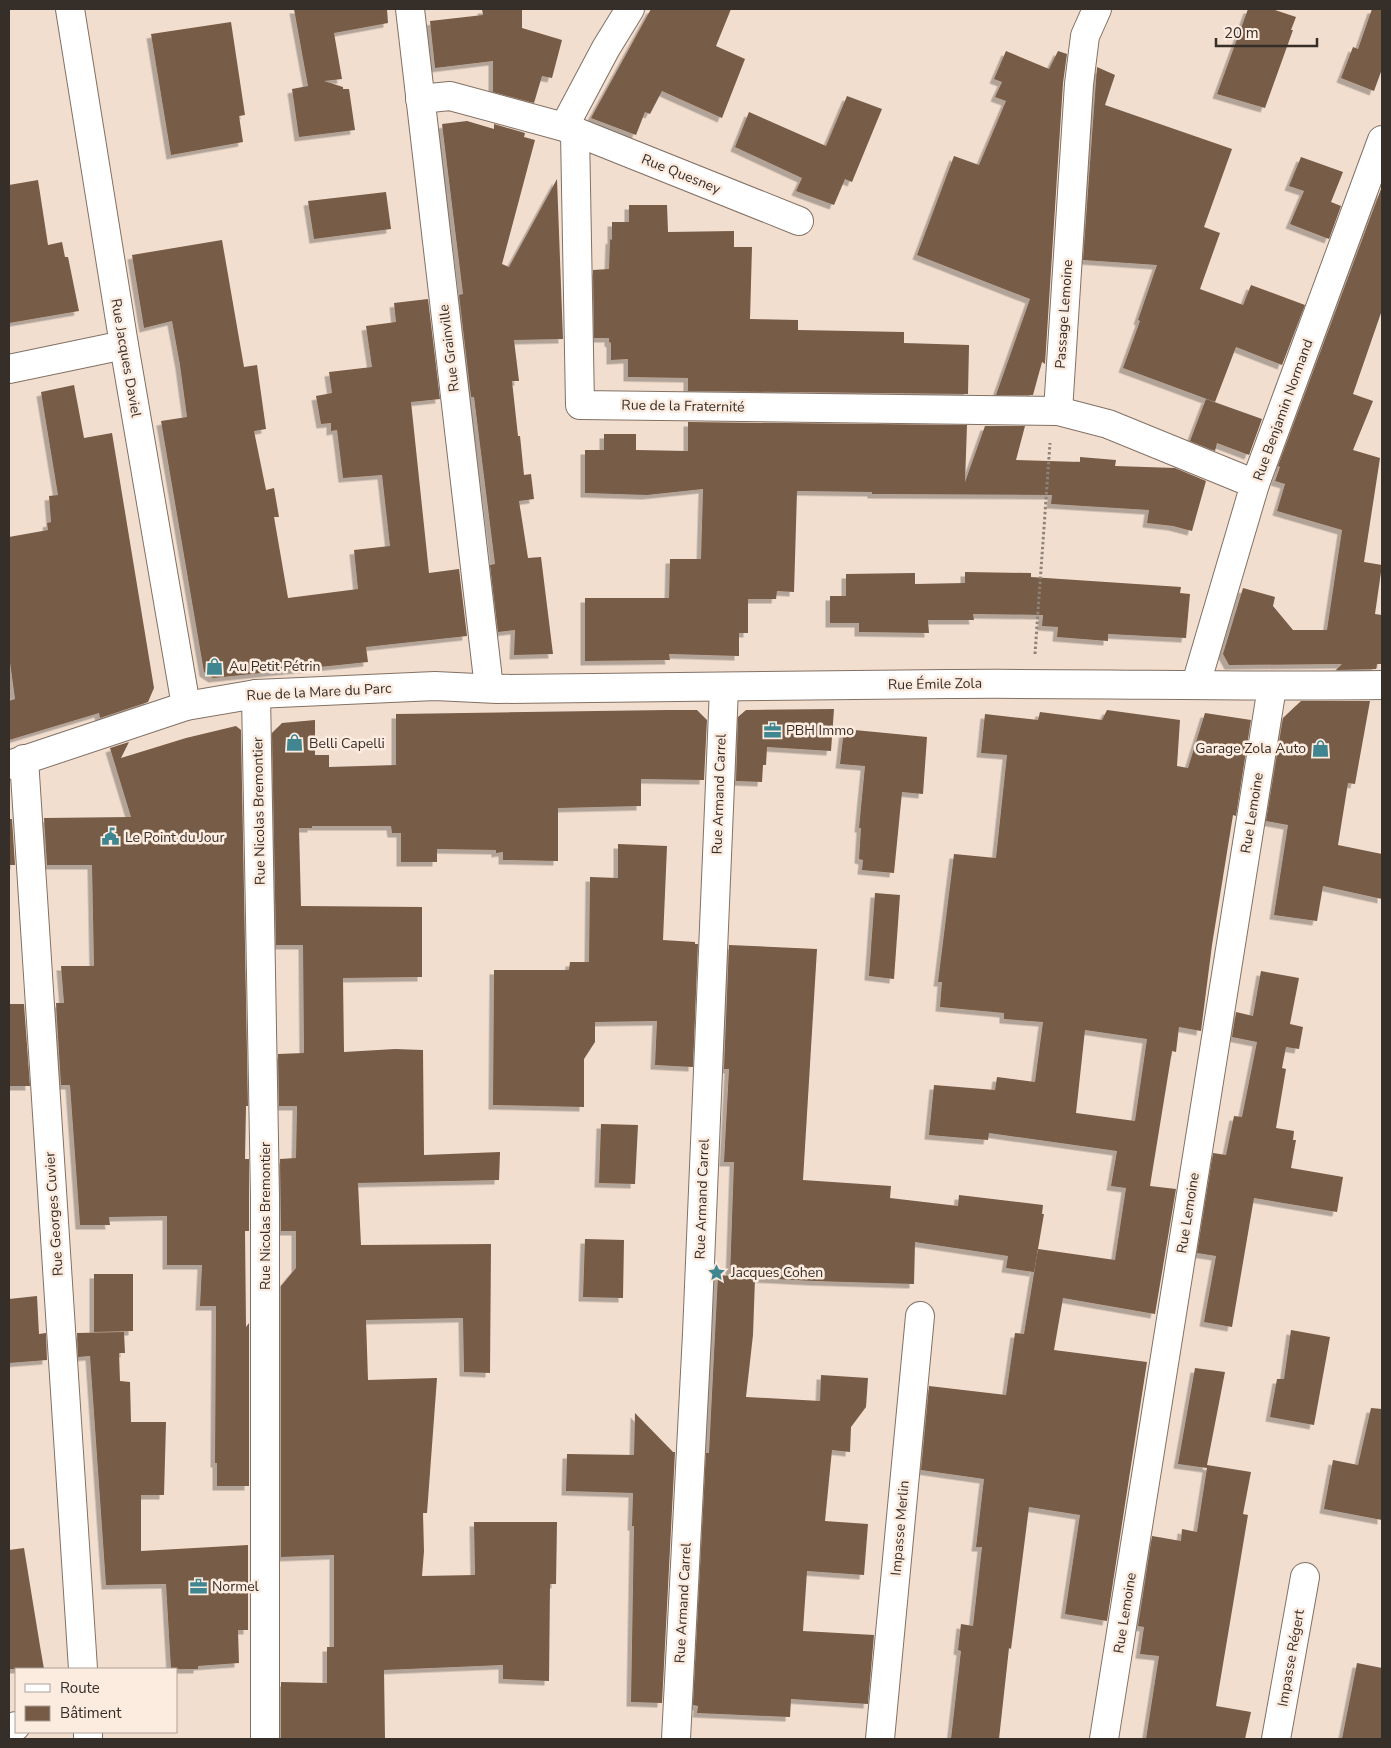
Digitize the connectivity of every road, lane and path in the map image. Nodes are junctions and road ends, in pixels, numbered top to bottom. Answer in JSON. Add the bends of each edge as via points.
{"nodes":[{"id":1,"x":70,"y":9,"type":"edge"},
{"id":2,"x":410,"y":9,"type":"edge"},
{"id":3,"x":611,"y":9,"type":"edge"},
{"id":4,"x":630,"y":9,"type":"edge"},
{"id":5,"x":1097,"y":9,"type":"edge"},
{"id":6,"x":606,"y":48,"type":"junction"},
{"id":7,"x":420,"y":99,"type":"junction"},
{"id":8,"x":569,"y":130,"type":"junction"},
{"id":9,"x":1382,"y":140,"type":"edge"},
{"id":10,"x":798,"y":221,"type":"dead end"},
{"id":11,"x":124,"y":345,"type":"junction"},
{"id":12,"x":9,"y":369,"type":"edge"},
{"id":13,"x":1055,"y":411,"type":"junction"},
{"id":14,"x":1255,"y":484,"type":"junction"},
{"id":15,"x":1033,"y":684,"type":"junction"},
{"id":16,"x":1196,"y":684,"type":"junction"},
{"id":17,"x":1382,"y":685,"type":"edge"},
{"id":18,"x":1272,"y":687,"type":"junction"},
{"id":19,"x":489,"y":688,"type":"junction"},
{"id":20,"x":724,"y":688,"type":"junction"},
{"id":21,"x":256,"y":694,"type":"junction"},
{"id":22,"x":186,"y":706,"type":"junction"},
{"id":23,"x":16,"y":762,"type":"edge"},
{"id":24,"x":920,"y":1316,"type":"dead end"},
{"id":25,"x":1306,"y":1578,"type":"dead end"},
{"id":26,"x":84,"y":1668,"type":"edge"},
{"id":27,"x":265,"y":1739,"type":"edge"},
{"id":28,"x":676,"y":1739,"type":"edge"},
{"id":29,"x":880,"y":1739,"type":"edge"},
{"id":30,"x":1104,"y":1739,"type":"edge"},
{"id":31,"x":1276,"y":1739,"type":"edge"}],
"edges":[{"from":1,"to":11,"type":"street","name":"Rue Jacques Daviel"},
{"from":2,"to":7,"type":"street","name":"Rue Grainville"},
{"from":3,"to":6,"type":"street"},
{"from":4,"to":6,"type":"street"},
{"from":5,"to":13,"type":"street","name":"Passage Lemoine","via":[[1086,36],[1078,84]]},
{"from":6,"to":8,"type":"street"},
{"from":7,"to":8,"type":"street","name":"Rue Quesney","via":[[450,96]]},
{"from":7,"to":19,"type":"street","name":"Rue Grainville"},
{"from":8,"to":10,"type":"street","name":"Rue Quesney"},
{"from":8,"to":13,"type":"street","name":"Rue de la Fraternité","via":[[580,405]]},
{"from":9,"to":14,"type":"street","name":"Rue Benjamin Normand"},
{"from":11,"to":12,"type":"street"},
{"from":11,"to":22,"type":"street","name":"Rue Jacques Daviel"},
{"from":13,"to":14,"type":"street","via":[[1108,424]]},
{"from":13,"to":15,"type":"path"},
{"from":14,"to":16,"type":"street","name":"Rue Benjamin Normand"},
{"from":15,"to":16,"type":"street","name":"Rue Émile Zola"},
{"from":15,"to":20,"type":"street","name":"Rue Émile Zola"},
{"from":16,"to":18,"type":"street","name":"Rue Émile Zola"},
{"from":17,"to":18,"type":"street","name":"Rue Émile Zola"},
{"from":18,"to":30,"type":"street","name":"Rue Lemoine"},
{"from":19,"to":20,"type":"street","name":"Rue Émile Zola"},
{"from":19,"to":21,"type":"street","name":"Rue de la Mare du Parc","via":[[435,686]]},
{"from":20,"to":28,"type":"street","name":"Rue Armand Carrel","via":[[697,1334]]},
{"from":21,"to":22,"type":"street","name":"Rue de la Mare du Parc"},
{"from":21,"to":27,"type":"street","name":"Rue Nicolas Bremontier","via":[[265,1197]]},
{"from":22,"to":23,"type":"street","name":"Rue de la Mare du Parc"},
{"from":23,"to":26,"type":"street","name":"Rue Georges Cuvier"},
{"from":24,"to":29,"type":"street","name":"Impasse Merlin"},
{"from":25,"to":31,"type":"street","name":"Impasse Régert"}]}
